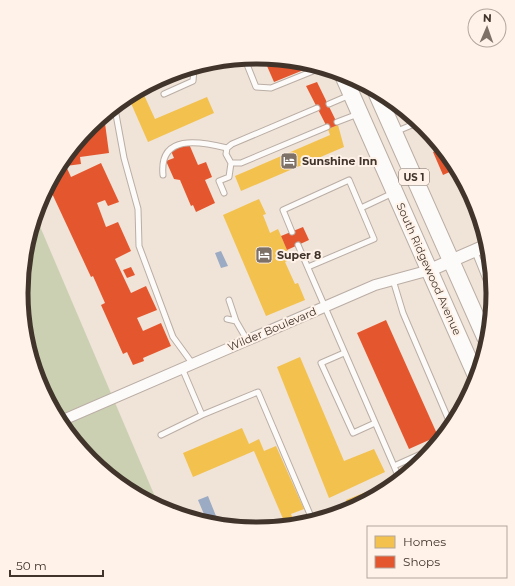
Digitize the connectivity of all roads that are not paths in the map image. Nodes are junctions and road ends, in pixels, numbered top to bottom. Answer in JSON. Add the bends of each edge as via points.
{"nodes":[{"id":1,"x":247,"y":64,"type":"edge"},
{"id":2,"x":314,"y":70,"type":"edge"},
{"id":3,"x":194,"y":73,"type":"edge"},
{"id":4,"x":346,"y":81,"type":"edge"},
{"id":5,"x":164,"y":94,"type":"dead end"},
{"id":6,"x":351,"y":94,"type":"junction"},
{"id":7,"x":383,"y":101,"type":"edge"},
{"id":8,"x":329,"y":104,"type":"dead end"},
{"id":9,"x":317,"y":108,"type":"dead end"},
{"id":10,"x":391,"y":110,"type":"edge"},
{"id":11,"x":116,"y":113,"type":"edge"},
{"id":12,"x":359,"y":113,"type":"junction"},
{"id":13,"x":337,"y":122,"type":"dead end"},
{"id":14,"x":413,"y":124,"type":"edge"},
{"id":15,"x":327,"y":127,"type":"dead end"},
{"id":16,"x":394,"y":133,"type":"junction"},
{"id":17,"x":227,"y":148,"type":"junction"},
{"id":18,"x":231,"y":163,"type":"junction"},
{"id":19,"x":163,"y":176,"type":"dead end"},
{"id":20,"x":395,"y":192,"type":"junction"},
{"id":21,"x":224,"y":193,"type":"dead end"},
{"id":22,"x":361,"y":208,"type":"junction"},
{"id":23,"x":292,"y":232,"type":"dead end"},
{"id":24,"x":298,"y":245,"type":"dead end"},
{"id":25,"x":480,"y":248,"type":"edge"},
{"id":26,"x":452,"y":260,"type":"junction"},
{"id":27,"x":308,"y":267,"type":"junction"},
{"id":28,"x":430,"y":270,"type":"junction"},
{"id":29,"x":486,"y":270,"type":"edge"},
{"id":30,"x":393,"y":280,"type":"junction"},
{"id":31,"x":229,"y":300,"type":"dead end"},
{"id":32,"x":324,"y":307,"type":"junction"},
{"id":33,"x":227,"y":319,"type":"dead end"},
{"id":34,"x":236,"y":321,"type":"junction"},
{"id":35,"x":484,"y":326,"type":"edge"},
{"id":36,"x":247,"y":340,"type":"junction"},
{"id":37,"x":344,"y":353,"type":"junction"},
{"id":38,"x":192,"y":363,"type":"junction"},
{"id":39,"x":182,"y":367,"type":"junction"},
{"id":40,"x":474,"y":371,"type":"edge"},
{"id":41,"x":202,"y":415,"type":"junction"},
{"id":42,"x":66,"y":419,"type":"edge"},
{"id":43,"x":449,"y":420,"type":"edge"},
{"id":44,"x":375,"y":423,"type":"junction"},
{"id":45,"x":161,"y":435,"type":"dead end"},
{"id":46,"x":420,"y":455,"type":"edge"},
{"id":47,"x":394,"y":466,"type":"junction"},
{"id":48,"x":398,"y":475,"type":"edge"},
{"id":49,"x":311,"y":516,"type":"edge"}],
"edges":[{"from":1,"to":2,"type":"lane","via":[[256,87],[271,88]]},
{"from":3,"to":5,"type":"lane","via":[[193,81]]},
{"from":4,"to":6,"type":"main road","name":"South Ridgewood Avenue","number":"US 1"},
{"from":6,"to":8,"type":"lane"},
{"from":6,"to":12,"type":"main road","name":"South Ridgewood Avenue","number":"US 1"},
{"from":7,"to":10,"type":"main road","number":"US 1"},
{"from":9,"to":17,"type":"lane"},
{"from":10,"to":16,"type":"main road","number":"US 1"},
{"from":11,"to":38,"type":"lane","via":[[124,158],[138,209],[139,246],[173,337]]},
{"from":12,"to":13,"type":"lane"},
{"from":12,"to":20,"type":"main road","name":"South Ridgewood Avenue","number":"US 1"},
{"from":14,"to":16,"type":"lane"},
{"from":15,"to":18,"type":"lane","via":[[241,163]]},
{"from":16,"to":26,"type":"main road","number":"US 1"},
{"from":17,"to":18,"type":"lane","via":[[226,154]]},
{"from":17,"to":19,"type":"lane","via":[[200,141],[171,149],[164,155]]},
{"from":18,"to":21,"type":"lane","via":[[229,177],[219,181]]},
{"from":20,"to":22,"type":"lane"},
{"from":20,"to":28,"type":"main road","name":"South Ridgewood Avenue","number":"US 1"},
{"from":22,"to":23,"type":"lane","via":[[349,180],[283,210]]},
{"from":22,"to":27,"type":"lane","via":[[374,239]]},
{"from":24,"to":27,"type":"lane"},
{"from":25,"to":26,"type":"street","name":"Wilder Boulevard"},
{"from":25,"to":29,"type":"lane"},
{"from":26,"to":28,"type":"street","name":"Wilder Boulevard"},
{"from":26,"to":35,"type":"main road","number":"US 1"},
{"from":27,"to":32,"type":"lane"},
{"from":28,"to":30,"type":"street","name":"Wilder Boulevard"},
{"from":28,"to":40,"type":"main road","name":"South Ridgewood Avenue","number":"US 1"},
{"from":30,"to":32,"type":"street","name":"Wilder Boulevard"},
{"from":30,"to":43,"type":"lane","via":[[403,313]]},
{"from":31,"to":34,"type":"lane"},
{"from":32,"to":36,"type":"street","name":"Wilder Boulevard"},
{"from":32,"to":37,"type":"lane"},
{"from":33,"to":34,"type":"lane"},
{"from":34,"to":36,"type":"lane"},
{"from":36,"to":38,"type":"street","name":"Wilder Boulevard"},
{"from":37,"to":44,"type":"lane"},
{"from":37,"to":44,"type":"lane","via":[[321,363],[324,370],[353,433]]},
{"from":38,"to":39,"type":"street","name":"Wilder Boulevard"},
{"from":39,"to":41,"type":"lane"},
{"from":39,"to":42,"type":"street","name":"Wilder Boulevard"},
{"from":41,"to":45,"type":"lane"},
{"from":41,"to":49,"type":"lane","via":[[258,392]]},
{"from":44,"to":47,"type":"lane"},
{"from":46,"to":47,"type":"lane"},
{"from":47,"to":48,"type":"lane"}]}
